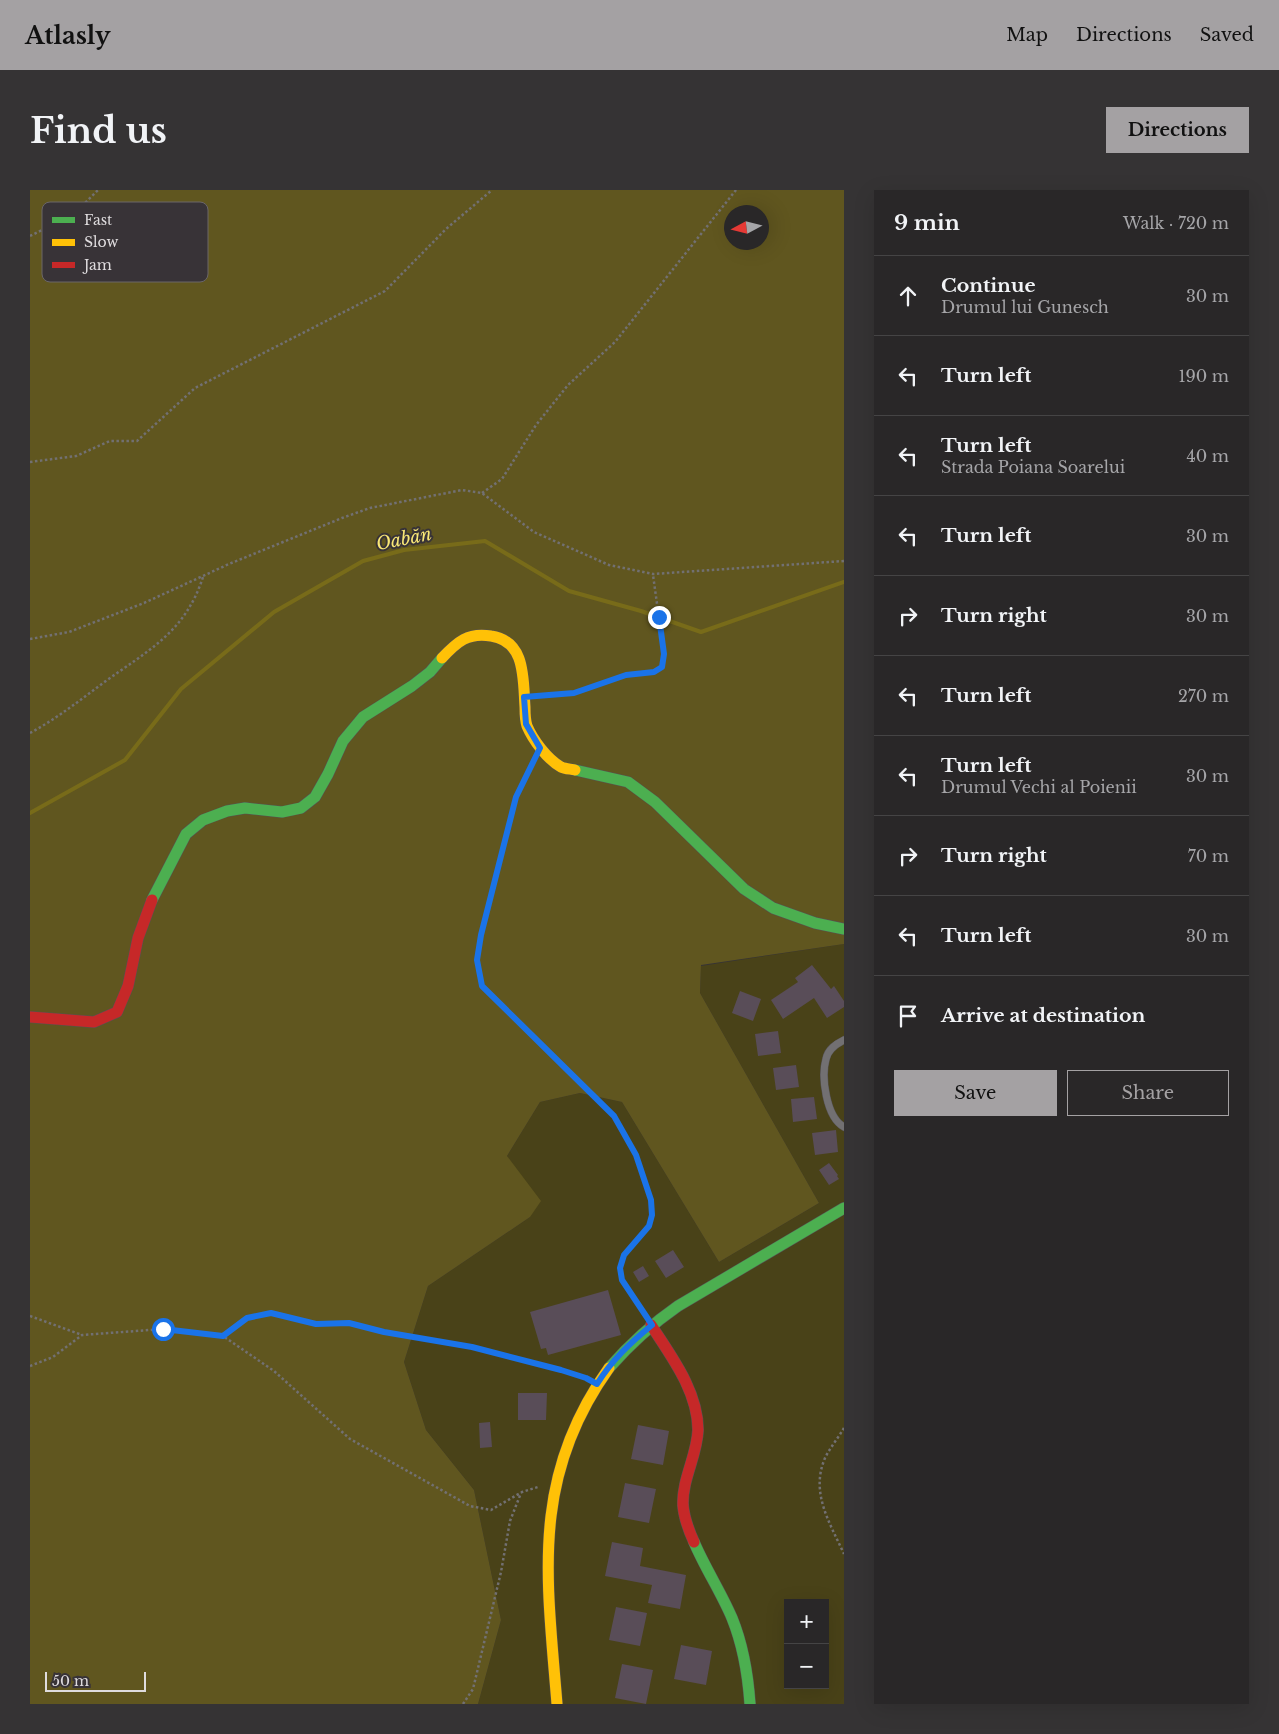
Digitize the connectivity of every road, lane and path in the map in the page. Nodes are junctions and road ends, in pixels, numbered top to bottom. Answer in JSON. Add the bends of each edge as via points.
{"nodes":[{"id":1,"x":98,"y":190,"type":"edge"},
{"id":2,"x":492,"y":190,"type":"edge"},
{"id":3,"x":736,"y":190,"type":"edge"},
{"id":4,"x":86,"y":202,"type":"edge"},
{"id":5,"x":42,"y":230,"type":"edge"},
{"id":6,"x":30,"y":236,"type":"edge"},
{"id":7,"x":30,"y":462,"type":"edge"},
{"id":8,"x":482,"y":493,"type":"junction"},
{"id":9,"x":844,"y":561,"type":"edge"},
{"id":10,"x":653,"y":574,"type":"junction"},
{"id":11,"x":203,"y":576,"type":"junction"},
{"id":12,"x":30,"y":639,"type":"edge"},
{"id":13,"x":524,"y":697,"type":"junction"},
{"id":14,"x":30,"y":734,"type":"edge"},
{"id":15,"x":540,"y":748,"type":"junction"},
{"id":16,"x":844,"y":928,"type":"edge"},
{"id":17,"x":30,"y":1017,"type":"edge"},
{"id":18,"x":844,"y":1040,"type":"edge"},
{"id":19,"x":844,"y":1127,"type":"edge"},
{"id":20,"x":844,"y":1208,"type":"edge"},
{"id":21,"x":844,"y":1216,"type":"edge"},
{"id":22,"x":783,"y":1245,"type":"junction"},
{"id":23,"x":30,"y":1316,"type":"edge"},
{"id":24,"x":652,"y":1325,"type":"junction"},
{"id":25,"x":82,"y":1335,"type":"junction"},
{"id":26,"x":223,"y":1336,"type":"junction"},
{"id":27,"x":30,"y":1366,"type":"edge"},
{"id":28,"x":597,"y":1384,"type":"junction"},
{"id":29,"x":844,"y":1428,"type":"edge"},
{"id":30,"x":844,"y":1554,"type":"edge"},
{"id":31,"x":463,"y":1704,"type":"edge"},
{"id":32,"x":557,"y":1704,"type":"edge"},
{"id":33,"x":750,"y":1704,"type":"edge"}],
"edges":[{"from":1,"to":4,"type":"path"},
{"from":2,"to":7,"type":"path","via":[[446,229],[385,291],[195,388],[136,441],[110,442],[76,456]]},
{"from":3,"to":8,"type":"path","via":[[615,342],[568,385],[536,425],[502,479]]},
{"from":5,"to":6,"type":"path"},
{"from":8,"to":10,"type":"path","via":[[534,532],[609,565]]},
{"from":8,"to":11,"type":"path","via":[[462,490],[370,508]]},
{"from":9,"to":10,"type":"path"},
{"from":10,"to":13,"type":"path","via":[[664,654],[662,667],[654,672],[626,675],[574,693]]},
{"from":11,"to":12,"type":"path","via":[[69,632]]},
{"from":11,"to":14,"type":"path","via":[[189,609],[167,635],[147,653]]},
{"from":13,"to":15,"type":"street","via":[[526,724]]},
{"from":13,"to":17,"type":"street","via":[[522,670],[511,644],[499,637],[480,634],[462,639],[430,672],[363,717],[343,741],[315,797],[301,808],[282,812],[245,808],[228,811],[203,820],[186,834],[154,894],[138,938],[128,986],[117,1012],[94,1022]]},
{"from":15,"to":16,"type":"street","via":[[561,767],[628,782],[655,802],[744,889],[773,908],[815,923]]},
{"from":15,"to":24,"type":"path","via":[[516,797],[481,935],[477,960],[482,986],[614,1116],[636,1155],[651,1200],[652,1215],[649,1226],[624,1255],[620,1268],[622,1280]]},
{"from":18,"to":19,"type":"lane","via":[[835,1044],[826,1058],[825,1071],[829,1108]]},
{"from":20,"to":22,"type":"street"},
{"from":21,"to":22,"type":"street"},
{"from":22,"to":24,"type":"street"},
{"from":23,"to":25,"type":"path"},
{"from":24,"to":28,"type":"street","via":[[616,1357]]},
{"from":24,"to":33,"type":"street","via":[[690,1391],[696,1410],[696,1445],[684,1490],[684,1514],[695,1546],[727,1607],[743,1653]]},
{"from":25,"to":26,"type":"path","via":[[163,1329]]},
{"from":25,"to":27,"type":"path","via":[[53,1357]]},
{"from":26,"to":28,"type":"path","via":[[247,1318],[271,1313],[316,1324],[349,1323],[472,1347],[561,1370]]},
{"from":26,"to":31,"type":"path","via":[[274,1371],[350,1439],[470,1506],[491,1510],[522,1492],[510,1521],[473,1688]]},
{"from":28,"to":32,"type":"street","via":[[575,1425],[562,1460],[549,1524],[548,1562]]},
{"from":29,"to":30,"type":"path","via":[[825,1458],[819,1482],[821,1504]]}]}
